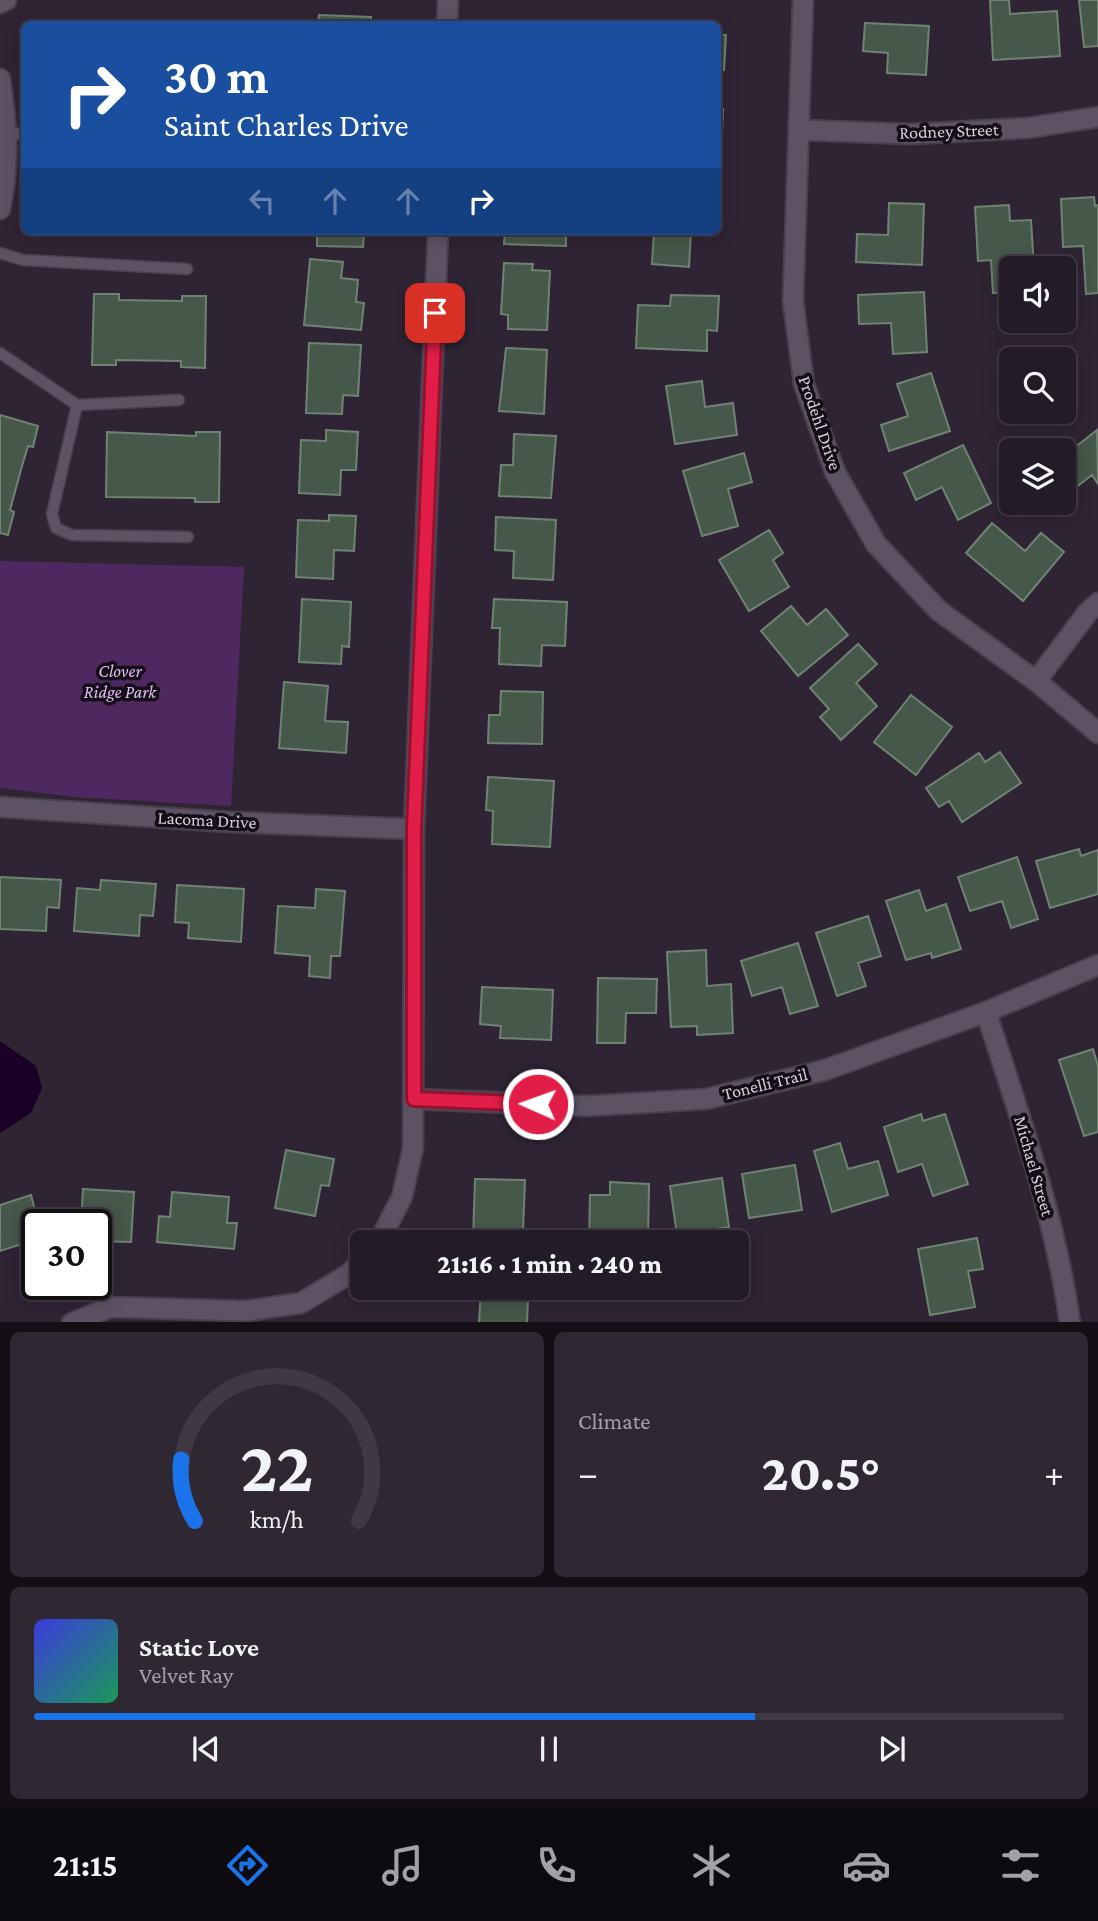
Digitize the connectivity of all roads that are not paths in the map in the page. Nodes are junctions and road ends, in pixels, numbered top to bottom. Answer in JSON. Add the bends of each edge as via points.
{"nodes":[{"id":1,"x":6,"y":0,"type":"edge"},
{"id":2,"x":448,"y":0,"type":"edge"},
{"id":3,"x":803,"y":0,"type":"edge"},
{"id":4,"x":0,"y":3,"type":"edge"},
{"id":5,"x":447,"y":21,"type":"edge"},
{"id":6,"x":0,"y":79,"type":"edge"},
{"id":7,"x":1098,"y":117,"type":"edge"},
{"id":8,"x":800,"y":130,"type":"junction"},
{"id":9,"x":16,"y":134,"type":"edge"},
{"id":10,"x":0,"y":209,"type":"edge"},
{"id":11,"x":438,"y":235,"type":"edge"},
{"id":12,"x":0,"y":253,"type":"edge"},
{"id":13,"x":187,"y":269,"type":"dead end"},
{"id":14,"x":0,"y":353,"type":"edge"},
{"id":15,"x":179,"y":400,"type":"dead end"},
{"id":16,"x":77,"y":405,"type":"junction"},
{"id":17,"x":188,"y":537,"type":"dead end"},
{"id":18,"x":1098,"y":603,"type":"edge"},
{"id":19,"x":1036,"y":681,"type":"junction"},
{"id":20,"x":1098,"y":733,"type":"edge"},
{"id":21,"x":0,"y":807,"type":"edge"},
{"id":22,"x":414,"y":829,"type":"junction"},
{"id":23,"x":1098,"y":965,"type":"edge"},
{"id":24,"x":986,"y":1012,"type":"junction"},
{"id":25,"x":414,"y":1099,"type":"junction"},
{"id":26,"x":385,"y":1230,"type":"edge"},
{"id":27,"x":350,"y":1273,"type":"edge"},
{"id":28,"x":72,"y":1322,"type":"edge"},
{"id":29,"x":1070,"y":1322,"type":"edge"}],
"edges":[{"from":1,"to":4,"type":"street"},
{"from":2,"to":5,"type":"street"},
{"from":3,"to":8,"type":"street","name":"Prodehl Drive"},
{"from":6,"to":9,"type":"street","via":[[7,122]]},
{"from":7,"to":8,"type":"street","name":"Rodney Street","via":[[1027,128],[911,134]]},
{"from":8,"to":19,"type":"street","name":"Prodehl Drive","via":[[793,301],[804,384],[835,472],[876,544],[939,611]]},
{"from":9,"to":10,"type":"street"},
{"from":11,"to":22,"type":"street"},
{"from":12,"to":13,"type":"lane","via":[[23,260]]},
{"from":14,"to":16,"type":"lane"},
{"from":15,"to":16,"type":"lane"},
{"from":16,"to":17,"type":"lane","via":[[52,514],[56,528],[72,535]]},
{"from":18,"to":19,"type":"street"},
{"from":19,"to":20,"type":"street","name":"Prodehl Drive"},
{"from":21,"to":22,"type":"street","name":"Lacoma Drive"},
{"from":22,"to":25,"type":"street"},
{"from":23,"to":24,"type":"street","name":"Tonelli Trail"},
{"from":24,"to":25,"type":"street","name":"Tonelli Trail","via":[[825,1070],[706,1099],[587,1106]]},
{"from":24,"to":29,"type":"street","name":"Michael Street","via":[[1035,1164],[1063,1274]]},
{"from":25,"to":26,"type":"street","via":[[413,1148],[402,1197]]},
{"from":27,"to":28,"type":"street","via":[[301,1303],[246,1311],[110,1307]]}]}
